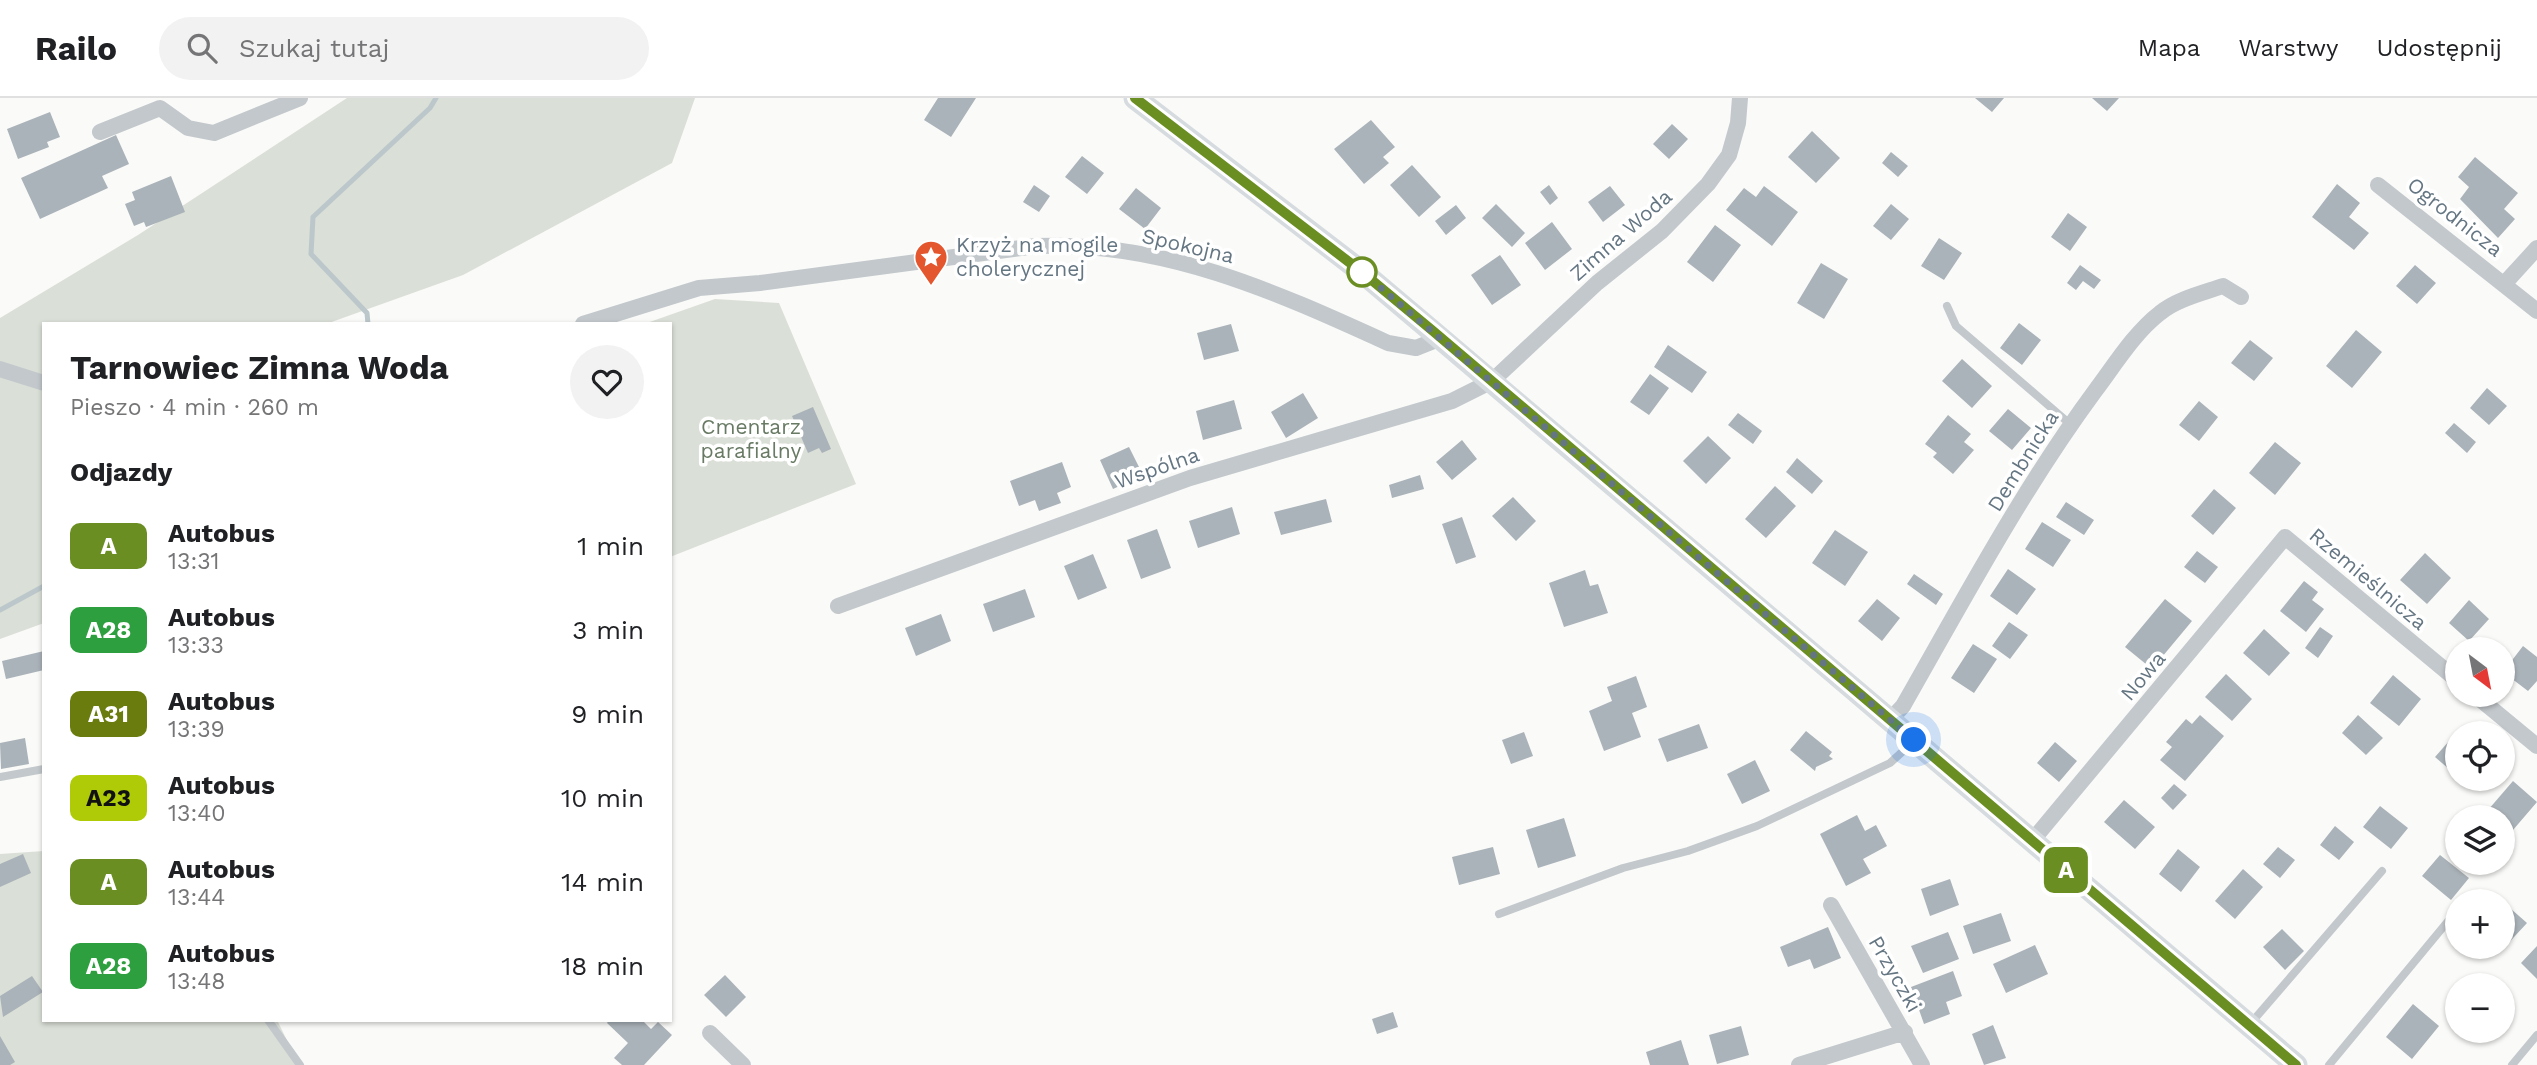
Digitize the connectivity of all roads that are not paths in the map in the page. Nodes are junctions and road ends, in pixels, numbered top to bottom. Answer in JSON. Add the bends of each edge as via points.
{"nodes":[{"id":1,"x":300,"y":98,"type":"edge"},
{"id":2,"x":1135,"y":98,"type":"edge"},
{"id":3,"x":1740,"y":98,"type":"edge"},
{"id":4,"x":100,"y":132,"type":"dead end"},
{"id":5,"x":2378,"y":185,"type":"dead end"},
{"id":6,"x":2537,"y":248,"type":"edge"},
{"id":7,"x":2505,"y":283,"type":"junction"},
{"id":8,"x":2241,"y":297,"type":"dead end"},
{"id":9,"x":1947,"y":306,"type":"dead end"},
{"id":10,"x":2537,"y":311,"type":"edge"},
{"id":11,"x":589,"y":322,"type":"edge"},
{"id":12,"x":1441,"y":338,"type":"junction"},
{"id":13,"x":0,"y":369,"type":"edge"},
{"id":14,"x":1492,"y":381,"type":"junction"},
{"id":15,"x":42,"y":382,"type":"edge"},
{"id":16,"x":2070,"y":425,"type":"junction"},
{"id":17,"x":2285,"y":537,"type":"joint"},
{"id":18,"x":838,"y":606,"type":"dead end"},
{"id":19,"x":2445,"y":670,"type":"edge"},
{"id":20,"x":2490,"y":707,"type":"edge"},
{"id":21,"x":1890,"y":720,"type":"junction"},
{"id":22,"x":1914,"y":740,"type":"junction"},
{"id":23,"x":2537,"y":746,"type":"edge"},
{"id":24,"x":42,"y":769,"type":"edge"},
{"id":25,"x":0,"y":777,"type":"edge"},
{"id":26,"x":2032,"y":841,"type":"junction"},
{"id":27,"x":2382,"y":871,"type":"dead end"},
{"id":28,"x":1831,"y":905,"type":"dead end"},
{"id":29,"x":1499,"y":914,"type":"dead end"},
{"id":30,"x":2445,"y":925,"type":"edge"},
{"id":31,"x":269,"y":1022,"type":"edge"},
{"id":32,"x":2249,"y":1025,"type":"junction"},
{"id":33,"x":1905,"y":1032,"type":"junction"},
{"id":34,"x":710,"y":1033,"type":"dead end"},
{"id":35,"x":2537,"y":1035,"type":"edge"},
{"id":36,"x":300,"y":1065,"type":"edge"},
{"id":37,"x":743,"y":1065,"type":"edge"},
{"id":38,"x":1799,"y":1065,"type":"edge"},
{"id":39,"x":1922,"y":1065,"type":"edge"},
{"id":40,"x":2296,"y":1065,"type":"edge"},
{"id":41,"x":2329,"y":1065,"type":"edge"},
{"id":42,"x":2512,"y":1065,"type":"edge"}],
"edges":[{"from":1,"to":4,"type":"street","via":[[214,133],[188,128],[160,108]]},
{"from":2,"to":12,"type":"main road"},
{"from":3,"to":14,"type":"street","name":"Zimna Woda","via":[[1729,155],[1708,184],[1662,231],[1597,283]]},
{"from":5,"to":7,"type":"street","name":"Ogrodnicza"},
{"from":6,"to":7,"type":"street"},
{"from":7,"to":10,"type":"street","name":"Ogrodnicza"},
{"from":8,"to":16,"type":"street","name":"Dembnicka","via":[[2223,286],[2160,313]]},
{"from":9,"to":16,"type":"lane","via":[[1956,326]]},
{"from":11,"to":12,"type":"street","name":"Spokojna","via":[[698,288],[1076,244],[1224,273],[1388,343],[1416,348]]},
{"from":12,"to":14,"type":"main road"},
{"from":13,"to":15,"type":"street"},
{"from":14,"to":18,"type":"street","name":"Wspólna","via":[[1452,401],[1190,478]]},
{"from":14,"to":21,"type":"main road"},
{"from":16,"to":21,"type":"street","name":"Dembnicka","via":[[1991,551],[1903,706]]},
{"from":17,"to":19,"type":"street","name":"Rzemieślnicza"},
{"from":17,"to":26,"type":"street","name":"Nowa"},
{"from":20,"to":23,"type":"street"},
{"from":21,"to":22,"type":"main road"},
{"from":22,"to":26,"type":"main road"},
{"from":22,"to":29,"type":"lane","via":[[1890,763],[1756,826]]},
{"from":24,"to":25,"type":"lane"},
{"from":26,"to":32,"type":"main road"},
{"from":27,"to":32,"type":"lane"},
{"from":28,"to":33,"type":"street","name":"Przyczki"},
{"from":30,"to":41,"type":"lane"},
{"from":31,"to":36,"type":"lane"},
{"from":32,"to":40,"type":"main road"},
{"from":33,"to":38,"type":"street"},
{"from":33,"to":39,"type":"street","name":"Przyczki"},
{"from":34,"to":37,"type":"street"},
{"from":35,"to":42,"type":"lane"}]}
